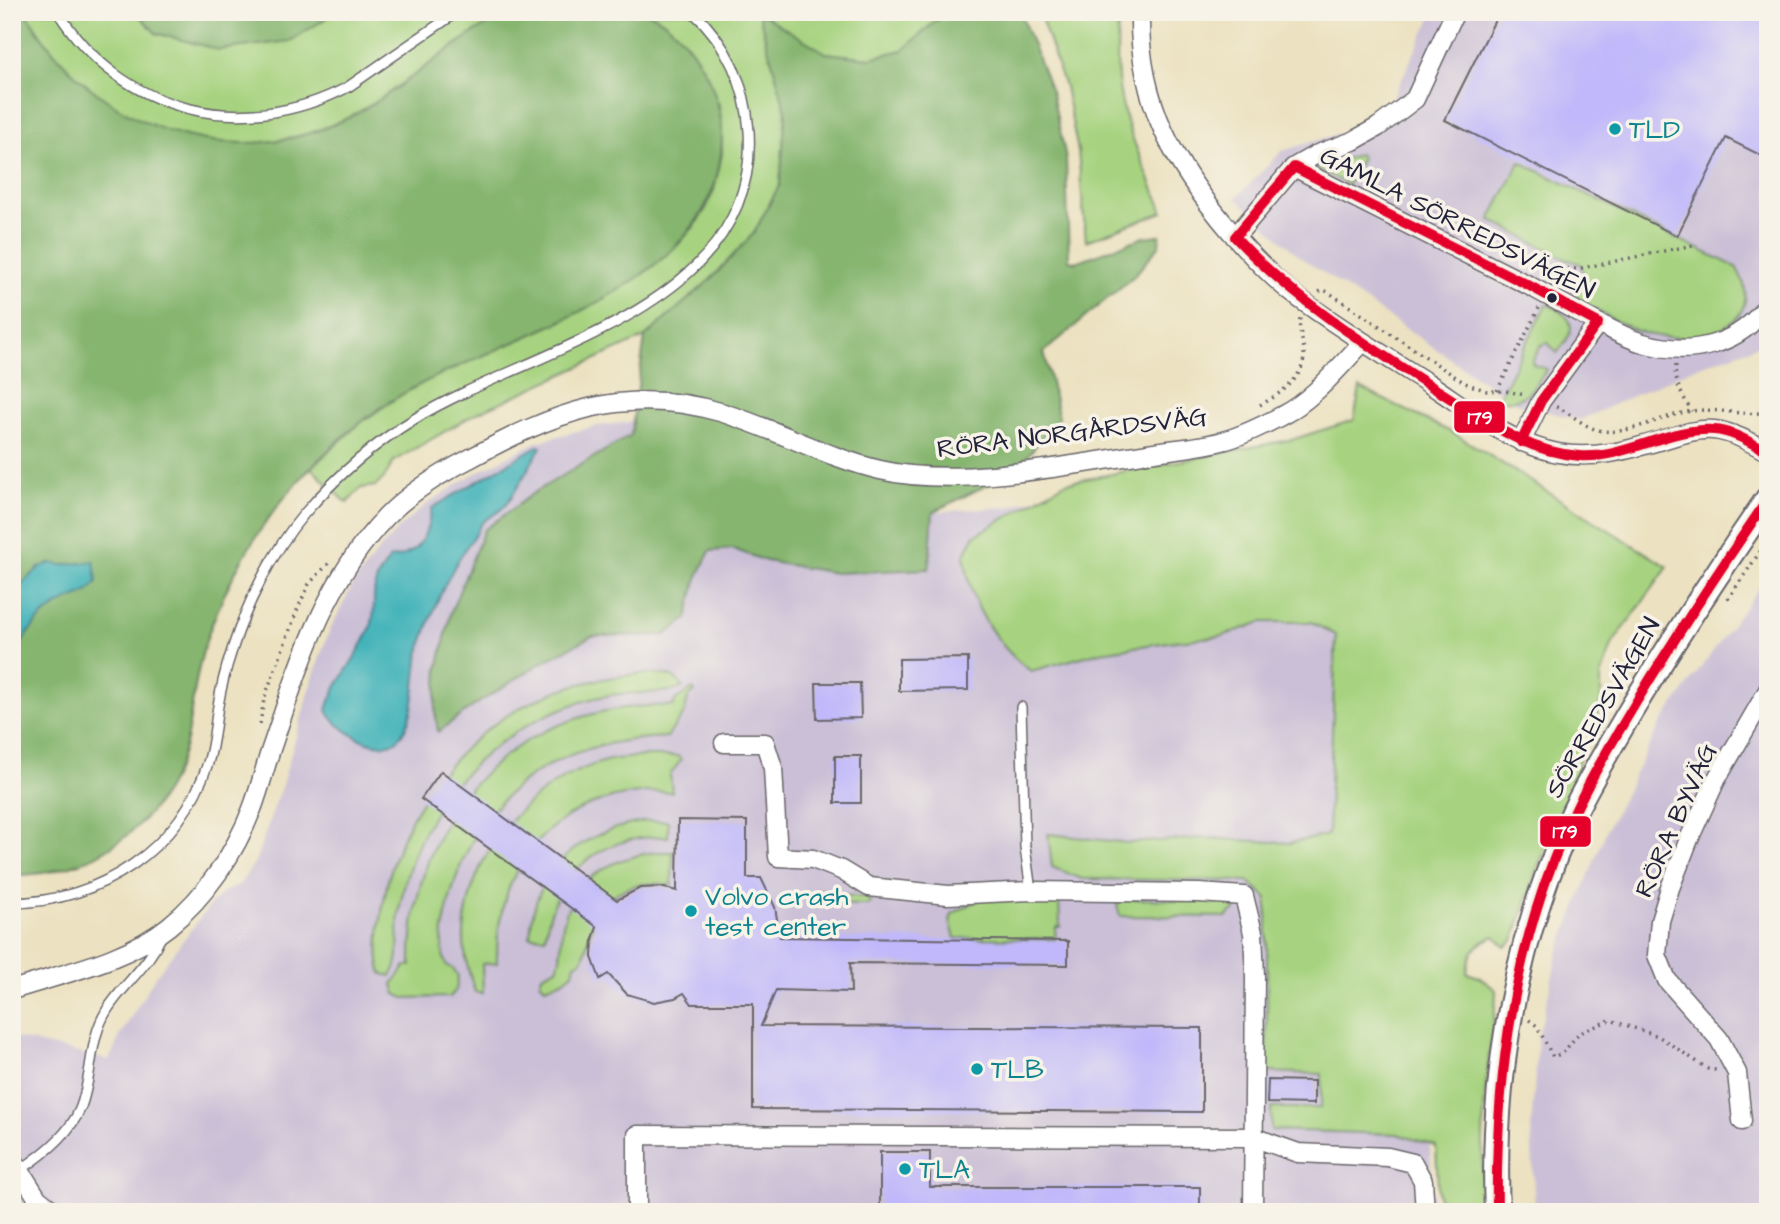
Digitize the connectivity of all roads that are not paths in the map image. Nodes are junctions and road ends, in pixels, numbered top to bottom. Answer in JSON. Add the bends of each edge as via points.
{"nodes":[{"id":1,"x":58,"y":12,"type":"edge"},
{"id":2,"x":457,"y":12,"type":"edge"},
{"id":3,"x":693,"y":12,"type":"edge"},
{"id":4,"x":1140,"y":12,"type":"edge"},
{"id":5,"x":1455,"y":12,"type":"edge"},
{"id":6,"x":1294,"y":167,"type":"junction"},
{"id":7,"x":1236,"y":237,"type":"junction"},
{"id":8,"x":1768,"y":304,"type":"edge"},
{"id":9,"x":1598,"y":323,"type":"junction"},
{"id":10,"x":1363,"y":342,"type":"junction"},
{"id":11,"x":1521,"y":442,"type":"junction"},
{"id":12,"x":1768,"y":452,"type":"edge"},
{"id":13,"x":1768,"y":499,"type":"edge"},
{"id":14,"x":1768,"y":690,"type":"edge"},
{"id":15,"x":1021,"y":707,"type":"dead end"},
{"id":16,"x":724,"y":743,"type":"dead end"},
{"id":17,"x":1031,"y":891,"type":"junction"},
{"id":18,"x":12,"y":903,"type":"edge"},
{"id":19,"x":165,"y":929,"type":"junction"},
{"id":20,"x":12,"y":990,"type":"edge"},
{"id":21,"x":1742,"y":1121,"type":"dead end"},
{"id":22,"x":1253,"y":1137,"type":"junction"},
{"id":23,"x":16,"y":1164,"type":"edge"},
{"id":24,"x":55,"y":1212,"type":"edge"},
{"id":25,"x":637,"y":1212,"type":"edge"},
{"id":26,"x":1253,"y":1212,"type":"edge"},
{"id":27,"x":1425,"y":1212,"type":"edge"},
{"id":28,"x":1497,"y":1212,"type":"edge"}],
"edges":[{"from":1,"to":2,"type":"lane","via":[[95,58],[140,90],[185,108],[242,115],[287,110],[330,96]]},
{"from":3,"to":18,"type":"lane","via":[[734,68],[748,124],[749,157],[742,189],[715,243],[696,267],[641,308],[573,345],[439,405],[354,463],[302,516],[258,587],[229,661],[208,763],[178,821],[147,854],[107,880],[58,898]]},
{"from":4,"to":7,"type":"street","via":[[1146,73],[1164,133],[1185,174]]},
{"from":5,"to":6,"type":"street","name":"GAMLA SÖRREDSVÄGEN","via":[[1415,99],[1361,137]]},
{"from":6,"to":7,"type":"street","name":"GAMLA SÖRREDSVÄGEN"},
{"from":6,"to":9,"type":"street","name":"GAMLA SÖRREDSVÄGEN"},
{"from":7,"to":10,"type":"street","via":[[1260,265]]},
{"from":8,"to":9,"type":"street","name":"GAMLA SÖRREDSVÄGEN","via":[[1743,331],[1711,346],[1678,350],[1642,343]]},
{"from":9,"to":11,"type":"street","name":"GAMLA SÖRREDSVÄGEN","via":[[1541,401]]},
{"from":10,"to":11,"type":"street"},
{"from":10,"to":19,"type":"street","name":"RÖRA NORGÅRDSVÄG","via":[[1284,415],[1226,440],[980,475],[934,477],[884,471],[720,412],[681,403],[623,401],[544,421],[424,486],[387,516],[358,551],[318,620],[243,830],[200,896]]},
{"from":11,"to":12,"type":"street","via":[[1558,453],[1591,456],[1714,430]]},
{"from":13,"to":28,"type":"street","name":"SÖRREDSVÄGEN","via":[[1707,587],[1599,764],[1551,868],[1510,1015],[1498,1104]]},
{"from":14,"to":21,"type":"street","name":"RÖRA BYVÄG","via":[[1716,780],[1689,839],[1660,921],[1657,955],[1667,980],[1719,1039],[1737,1073]]},
{"from":15,"to":17,"type":"lane","via":[[1025,847]]},
{"from":16,"to":17,"type":"street","via":[[765,743],[773,768],[778,857],[813,859],[869,887],[948,895]]},
{"from":17,"to":22,"type":"street","via":[[1244,896],[1253,933]]},
{"from":19,"to":20,"type":"street","name":"RÖRA NORGÅRDSVÄG","via":[[109,959]]},
{"from":19,"to":23,"type":"lane","via":[[153,956],[107,1010],[74,1119],[51,1146]]},
{"from":22,"to":25,"type":"street","via":[[637,1135]]},
{"from":22,"to":26,"type":"street"},
{"from":22,"to":27,"type":"street","via":[[1298,1153],[1388,1157],[1413,1163],[1423,1181]]},
{"from":23,"to":24,"type":"street","via":[[38,1199]]}]}
